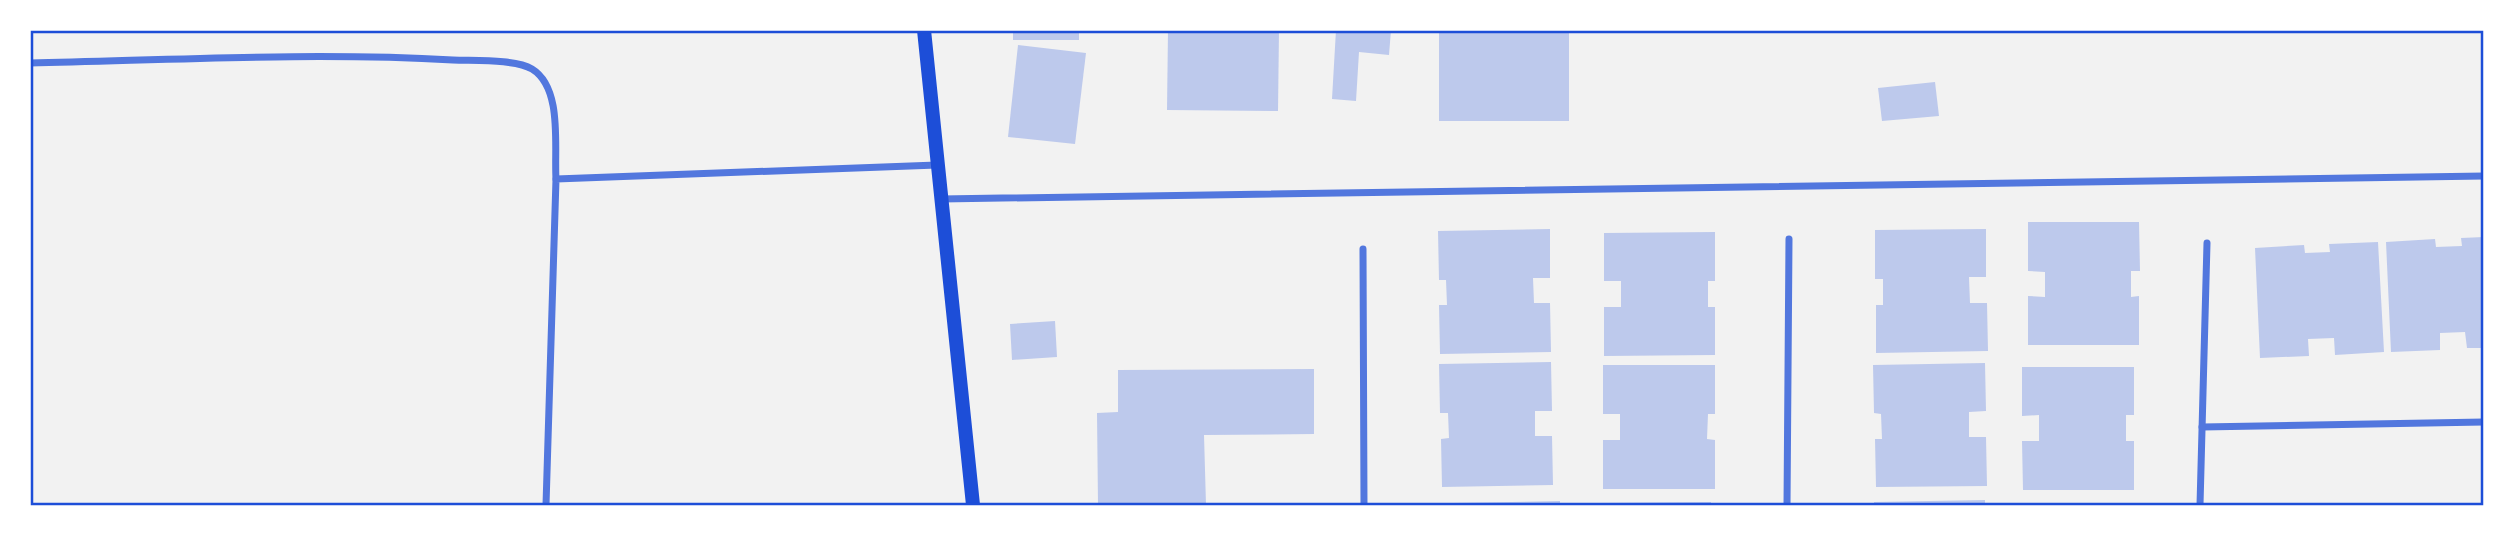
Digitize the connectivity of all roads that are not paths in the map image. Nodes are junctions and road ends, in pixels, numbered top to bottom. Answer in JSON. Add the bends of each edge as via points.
{"nodes":[{"id":1,"x":924,"y":30,"type":"edge"},
{"id":2,"x":30,"y":63,"type":"edge"},
{"id":3,"x":937,"y":165,"type":"junction"},
{"id":4,"x":2484,"y":176,"type":"edge"},
{"id":5,"x":556,"y":178,"type":"junction"},
{"id":6,"x":940,"y":199,"type":"junction"},
{"id":7,"x":1790,"y":239,"type":"dead end"},
{"id":8,"x":2207,"y":243,"type":"dead end"},
{"id":9,"x":1363,"y":248,"type":"dead end"},
{"id":10,"x":2484,"y":422,"type":"edge"},
{"id":11,"x":2202,"y":427,"type":"junction"},
{"id":12,"x":546,"y":505,"type":"edge"},
{"id":13,"x":973,"y":505,"type":"edge"},
{"id":14,"x":1364,"y":505,"type":"edge"},
{"id":15,"x":1787,"y":505,"type":"edge"},
{"id":16,"x":2200,"y":505,"type":"edge"}],
"edges":[{"from":1,"to":3,"type":"main road"},
{"from":2,"to":5,"type":"street","via":[[383,56],[531,68],[545,82],[552,100]]},
{"from":3,"to":5,"type":"street"},
{"from":3,"to":6,"type":"main road"},
{"from":4,"to":6,"type":"street"},
{"from":5,"to":12,"type":"street"},
{"from":6,"to":13,"type":"main road"},
{"from":7,"to":15,"type":"street"},
{"from":8,"to":11,"type":"street"},
{"from":9,"to":14,"type":"street"},
{"from":10,"to":11,"type":"street"},
{"from":11,"to":16,"type":"street"}]}
